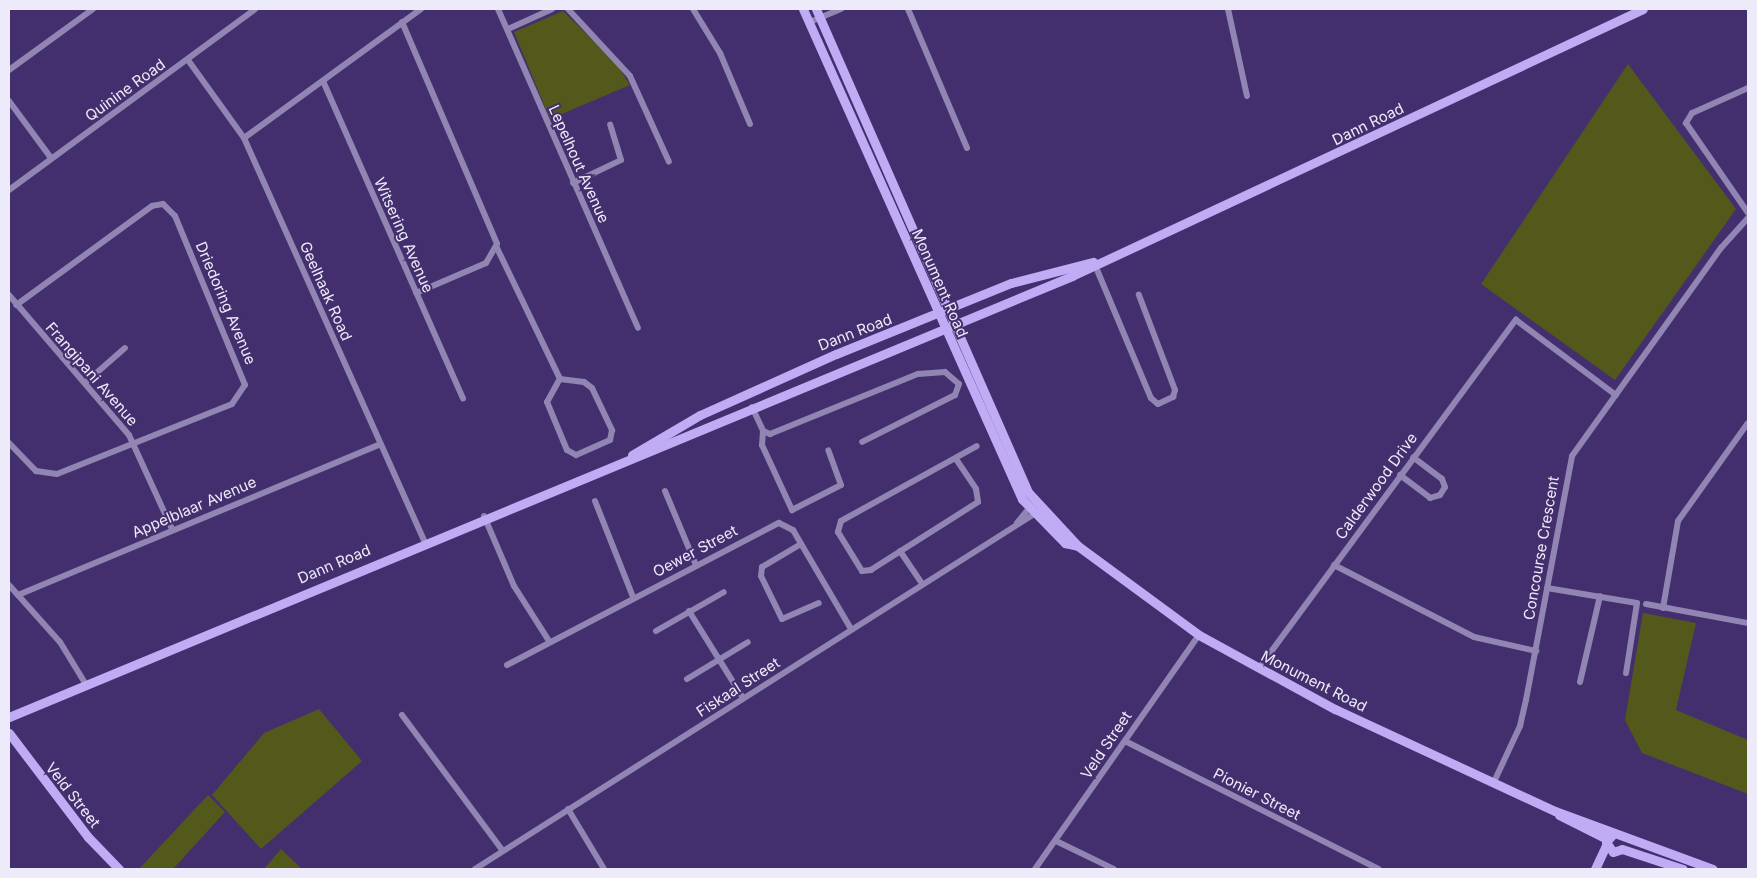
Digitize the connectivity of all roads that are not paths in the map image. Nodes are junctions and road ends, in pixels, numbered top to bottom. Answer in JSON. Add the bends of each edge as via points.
{"nodes":[{"id":1,"x":93,"y":9,"type":"edge"},
{"id":2,"x":255,"y":9,"type":"edge"},
{"id":3,"x":421,"y":9,"type":"edge"},
{"id":4,"x":498,"y":9,"type":"edge"},
{"id":5,"x":552,"y":9,"type":"edge"},
{"id":6,"x":568,"y":9,"type":"edge"},
{"id":7,"x":693,"y":9,"type":"edge"},
{"id":8,"x":803,"y":9,"type":"edge"},
{"id":9,"x":841,"y":9,"type":"edge"},
{"id":10,"x":908,"y":9,"type":"edge"},
{"id":11,"x":1228,"y":9,"type":"edge"},
{"id":12,"x":1643,"y":9,"type":"edge"},
{"id":13,"x":818,"y":13,"type":"edge"},
{"id":14,"x":402,"y":22,"type":"junction"},
{"id":15,"x":810,"y":22,"type":"junction"},
{"id":16,"x":508,"y":29,"type":"junction"},
{"id":17,"x":188,"y":60,"type":"junction"},
{"id":18,"x":9,"y":70,"type":"edge"},
{"id":19,"x":323,"y":81,"type":"junction"},
{"id":20,"x":1748,"y":88,"type":"edge"},
{"id":21,"x":1247,"y":96,"type":"dead end"},
{"id":22,"x":9,"y":101,"type":"edge"},
{"id":23,"x":750,"y":124,"type":"dead end"},
{"id":24,"x":610,"y":125,"type":"dead end"},
{"id":25,"x":244,"y":138,"type":"junction"},
{"id":26,"x":967,"y":148,"type":"dead end"},
{"id":27,"x":51,"y":158,"type":"junction"},
{"id":28,"x":669,"y":162,"type":"dead end"},
{"id":29,"x":573,"y":183,"type":"junction"},
{"id":30,"x":9,"y":190,"type":"edge"},
{"id":31,"x":1748,"y":214,"type":"edge"},
{"id":32,"x":1748,"y":218,"type":"edge"},
{"id":33,"x":497,"y":248,"type":"junction"},
{"id":34,"x":1104,"y":260,"type":"junction"},
{"id":35,"x":1095,"y":265,"type":"junction"},
{"id":36,"x":416,"y":293,"type":"junction"},
{"id":37,"x":1139,"y":294,"type":"dead end"},
{"id":38,"x":9,"y":295,"type":"edge"},
{"id":39,"x":16,"y":305,"type":"junction"},
{"id":40,"x":943,"y":313,"type":"junction"},
{"id":41,"x":948,"y":326,"type":"junction"},
{"id":42,"x":638,"y":328,"type":"dead end"},
{"id":43,"x":125,"y":348,"type":"dead end"},
{"id":44,"x":560,"y":379,"type":"junction"},
{"id":45,"x":85,"y":383,"type":"junction"},
{"id":46,"x":1616,"y":395,"type":"junction"},
{"id":47,"x":463,"y":398,"type":"dead end"},
{"id":48,"x":751,"y":406,"type":"junction"},
{"id":49,"x":1748,"y":423,"type":"edge"},
{"id":50,"x":763,"y":431,"type":"junction"},
{"id":51,"x":862,"y":442,"type":"dead end"},
{"id":52,"x":9,"y":443,"type":"edge"},
{"id":53,"x":134,"y":444,"type":"junction"},
{"id":54,"x":380,"y":444,"type":"junction"},
{"id":55,"x":977,"y":446,"type":"dead end"},
{"id":56,"x":828,"y":450,"type":"dead end"},
{"id":57,"x":1413,"y":457,"type":"junction"},
{"id":58,"x":628,"y":458,"type":"junction"},
{"id":59,"x":956,"y":459,"type":"junction"},
{"id":60,"x":1400,"y":475,"type":"junction"},
{"id":61,"x":666,"y":492,"type":"dead end"},
{"id":62,"x":595,"y":501,"type":"dead end"},
{"id":63,"x":1039,"y":506,"type":"junction"},
{"id":64,"x":1030,"y":512,"type":"junction"},
{"id":65,"x":484,"y":516,"type":"junction"},
{"id":66,"x":172,"y":529,"type":"junction"},
{"id":67,"x":424,"y":541,"type":"junction"},
{"id":68,"x":801,"y":544,"type":"junction"},
{"id":69,"x":1078,"y":546,"type":"junction"},
{"id":70,"x":900,"y":551,"type":"junction"},
{"id":71,"x":696,"y":564,"type":"junction"},
{"id":72,"x":1334,"y":566,"type":"junction"},
{"id":73,"x":921,"y":582,"type":"junction"},
{"id":74,"x":9,"y":584,"type":"edge"},
{"id":75,"x":1548,"y":588,"type":"junction"},
{"id":76,"x":724,"y":592,"type":"dead end"},
{"id":77,"x":18,"y":595,"type":"junction"},
{"id":78,"x":1600,"y":596,"type":"junction"},
{"id":79,"x":633,"y":598,"type":"junction"},
{"id":80,"x":819,"y":603,"type":"dead end"},
{"id":81,"x":1646,"y":604,"type":"dead end"},
{"id":82,"x":1663,"y":608,"type":"junction"},
{"id":83,"x":689,"y":611,"type":"junction"},
{"id":84,"x":1748,"y":622,"type":"edge"},
{"id":85,"x":851,"y":629,"type":"junction"},
{"id":86,"x":656,"y":631,"type":"dead end"},
{"id":87,"x":1199,"y":635,"type":"junction"},
{"id":88,"x":549,"y":641,"type":"junction"},
{"id":89,"x":748,"y":642,"type":"dead end"},
{"id":90,"x":1536,"y":651,"type":"junction"},
{"id":91,"x":719,"y":660,"type":"junction"},
{"id":92,"x":507,"y":664,"type":"dead end"},
{"id":93,"x":1259,"y":668,"type":"junction"},
{"id":94,"x":1626,"y":672,"type":"dead end"},
{"id":95,"x":688,"y":679,"type":"dead end"},
{"id":96,"x":1580,"y":682,"type":"dead end"},
{"id":97,"x":85,"y":683,"type":"junction"},
{"id":98,"x":744,"y":698,"type":"junction"},
{"id":99,"x":402,"y":715,"type":"dead end"},
{"id":100,"x":9,"y":717,"type":"edge"},
{"id":101,"x":9,"y":733,"type":"edge"},
{"id":102,"x":1125,"y":741,"type":"junction"},
{"id":103,"x":1493,"y":784,"type":"junction"},
{"id":104,"x":568,"y":809,"type":"junction"},
{"id":105,"x":1612,"y":838,"type":"junction"},
{"id":106,"x":1056,"y":840,"type":"junction"},
{"id":107,"x":504,"y":851,"type":"junction"},
{"id":108,"x":1619,"y":851,"type":"junction"},
{"id":109,"x":1596,"y":868,"type":"edge"},
{"id":110,"x":119,"y":869,"type":"edge"},
{"id":111,"x":475,"y":869,"type":"edge"},
{"id":112,"x":604,"y":869,"type":"edge"},
{"id":113,"x":1035,"y":869,"type":"edge"},
{"id":114,"x":1114,"y":869,"type":"edge"},
{"id":115,"x":1378,"y":869,"type":"edge"},
{"id":116,"x":1683,"y":869,"type":"edge"},
{"id":117,"x":1713,"y":869,"type":"edge"}],
"edges":[{"from":1,"to":18,"type":"street"},
{"from":2,"to":17,"type":"street","name":"Quinine Road"},
{"from":3,"to":14,"type":"street"},
{"from":4,"to":16,"type":"street","name":"Lepelhout Avenue"},
{"from":5,"to":16,"type":"street"},
{"from":6,"to":28,"type":"street","via":[[630,76]]},
{"from":7,"to":23,"type":"street","via":[[720,53]]},
{"from":8,"to":15,"type":"main road","name":"Monument Road"},
{"from":9,"to":13,"type":"street"},
{"from":10,"to":26,"type":"street"},
{"from":11,"to":21,"type":"street"},
{"from":12,"to":34,"type":"main road","name":"Dann Road","via":[[1266,189]]},
{"from":13,"to":15,"type":"street"},
{"from":13,"to":40,"type":"main road","name":"Monument Road"},
{"from":14,"to":19,"type":"street"},
{"from":14,"to":33,"type":"street","via":[[496,235]]},
{"from":15,"to":40,"type":"main road","name":"Monument Road"},
{"from":16,"to":29,"type":"street","name":"Lepelhout Avenue"},
{"from":17,"to":25,"type":"street","name":"Geelhaak Road"},
{"from":17,"to":27,"type":"street","name":"Quinine Road"},
{"from":19,"to":25,"type":"street"},
{"from":19,"to":36,"type":"street","name":"Witsering Avenue"},
{"from":20,"to":31,"type":"street","via":[[1692,113],[1686,123]]},
{"from":22,"to":27,"type":"street"},
{"from":24,"to":29,"type":"street","via":[[621,160]]},
{"from":25,"to":54,"type":"street","name":"Geelhaak Road"},
{"from":27,"to":30,"type":"street","name":"Quinine Road"},
{"from":29,"to":42,"type":"street","name":"Lepelhout Avenue"},
{"from":32,"to":46,"type":"street","name":"Concourse Crescent","via":[[1727,240]]},
{"from":33,"to":36,"type":"street","via":[[486,263]]},
{"from":33,"to":44,"type":"street"},
{"from":34,"to":35,"type":"main road","name":"Dann Road"},
{"from":34,"to":40,"type":"main road","name":"Dann Road","via":[[1032,276]]},
{"from":35,"to":37,"type":"street","via":[[1151,398],[1158,404],[1173,396],[1175,390]]},
{"from":35,"to":41,"type":"main road","name":"Dann Road"},
{"from":36,"to":47,"type":"street","name":"Witsering Avenue"},
{"from":38,"to":39,"type":"street","name":"Frangipani Avenue"},
{"from":39,"to":45,"type":"street","name":"Frangipani Avenue"},
{"from":39,"to":53,"type":"street","name":"Driedoring Avenue","via":[[152,206],[171,209],[245,385],[232,404]]},
{"from":40,"to":41,"type":"main road","name":"Monument Road"},
{"from":40,"to":58,"type":"main road","name":"Dann Road","via":[[733,399]]},
{"from":41,"to":48,"type":"main road","name":"Dann Road"},
{"from":41,"to":63,"type":"main road","name":"Monument Road"},
{"from":41,"to":64,"type":"main road","name":"Monument Road"},
{"from":43,"to":45,"type":"street"},
{"from":44,"to":44,"type":"street","via":[[584,382],[592,388],[612,430],[610,440],[576,455],[567,450],[547,402]]},
{"from":45,"to":53,"type":"street","name":"Frangipani Avenue"},
{"from":46,"to":57,"type":"street","name":"Calderwood Drive","via":[[1516,320]]},
{"from":46,"to":75,"type":"street","name":"Concourse Crescent","via":[[1568,467]]},
{"from":48,"to":50,"type":"street"},
{"from":48,"to":58,"type":"main road","name":"Dann Road"},
{"from":49,"to":82,"type":"street","via":[[1678,522]]},
{"from":50,"to":51,"type":"street","via":[[770,434],[918,374],[945,372],[959,384],[955,395]]},
{"from":50,"to":56,"type":"street","via":[[762,444],[792,510],[841,485]]},
{"from":52,"to":53,"type":"street","name":"Driedoring Avenue","via":[[36,471],[50,475]]},
{"from":53,"to":66,"type":"street","name":"Frangipani Avenue"},
{"from":54,"to":66,"type":"street","name":"Appelblaar Avenue"},
{"from":54,"to":67,"type":"street","name":"Geelhaak Road"},
{"from":55,"to":59,"type":"street"},
{"from":57,"to":60,"type":"street","name":"Calderwood Drive"},
{"from":57,"to":60,"type":"street","via":[[1442,479],[1445,487],[1440,495],[1430,498]]},
{"from":58,"to":65,"type":"main road","name":"Dann Road"},
{"from":59,"to":70,"type":"street","via":[[976,489],[978,502]]},
{"from":59,"to":70,"type":"street","via":[[838,526],[864,571]]},
{"from":60,"to":72,"type":"street","name":"Calderwood Drive"},
{"from":61,"to":71,"type":"street"},
{"from":62,"to":79,"type":"street"},
{"from":63,"to":64,"type":"street","name":"Fiskaal Street"},
{"from":63,"to":69,"type":"main road","name":"Monument Road"},
{"from":64,"to":69,"type":"main road","name":"Monument Road","via":[[1065,543]]},
{"from":64,"to":73,"type":"street","name":"Fiskaal Street","via":[[1015,526]]},
{"from":65,"to":67,"type":"main road","name":"Dann Road"},
{"from":65,"to":88,"type":"street","via":[[514,586]]},
{"from":66,"to":77,"type":"street","name":"Appelblaar Avenue"},
{"from":67,"to":97,"type":"main road","name":"Dann Road"},
{"from":68,"to":71,"type":"street","name":"Oewer Street","via":[[793,530],[779,523]]},
{"from":68,"to":80,"type":"street","via":[[762,567],[761,576],[782,619]]},
{"from":68,"to":85,"type":"street","name":"Oewer Street"},
{"from":69,"to":87,"type":"main road","name":"Monument Road"},
{"from":70,"to":73,"type":"street"},
{"from":71,"to":79,"type":"street","name":"Oewer Street"},
{"from":72,"to":90,"type":"street","via":[[1474,637]]},
{"from":72,"to":93,"type":"street","name":"Calderwood Drive"},
{"from":73,"to":85,"type":"street","name":"Fiskaal Street"},
{"from":74,"to":77,"type":"street"},
{"from":75,"to":78,"type":"street"},
{"from":75,"to":90,"type":"street","name":"Concourse Crescent"},
{"from":76,"to":83,"type":"street"},
{"from":77,"to":97,"type":"street","via":[[60,642]]},
{"from":78,"to":94,"type":"street","via":[[1637,603]]},
{"from":78,"to":96,"type":"street"},
{"from":79,"to":88,"type":"street","name":"Oewer Street"},
{"from":81,"to":82,"type":"street"},
{"from":82,"to":84,"type":"street"},
{"from":83,"to":86,"type":"street"},
{"from":83,"to":91,"type":"street"},
{"from":85,"to":98,"type":"street","name":"Fiskaal Street"},
{"from":87,"to":93,"type":"main road","name":"Monument Road"},
{"from":87,"to":102,"type":"street","name":"Veld Street"},
{"from":88,"to":92,"type":"street","name":"Oewer Street"},
{"from":89,"to":91,"type":"street"},
{"from":90,"to":103,"type":"street","name":"Concourse Crescent","via":[[1520,726]]},
{"from":91,"to":95,"type":"street"},
{"from":91,"to":98,"type":"street"},
{"from":93,"to":103,"type":"main road","name":"Monument Road"},
{"from":97,"to":100,"type":"main road","name":"Dann Road"},
{"from":98,"to":104,"type":"street","name":"Fiskaal Street"},
{"from":99,"to":107,"type":"street"},
{"from":101,"to":110,"type":"main road","name":"Veld Street","via":[[88,837]]},
{"from":102,"to":106,"type":"street","name":"Veld Street"},
{"from":102,"to":115,"type":"street","name":"Pionier Street"},
{"from":103,"to":105,"type":"main road","name":"Monument Road"},
{"from":104,"to":107,"type":"street","name":"Fiskaal Street"},
{"from":104,"to":112,"type":"street"},
{"from":105,"to":108,"type":"main road","name":"Monument Road"},
{"from":105,"to":108,"type":"main road"},
{"from":105,"to":109,"type":"main road"},
{"from":105,"to":117,"type":"main road","name":"Monument Road"},
{"from":106,"to":113,"type":"street","name":"Veld Street"},
{"from":106,"to":114,"type":"street"},
{"from":107,"to":111,"type":"street","name":"Fiskaal Street"},
{"from":108,"to":109,"type":"main road"},
{"from":108,"to":116,"type":"main road","name":"Monument Road"}]}
